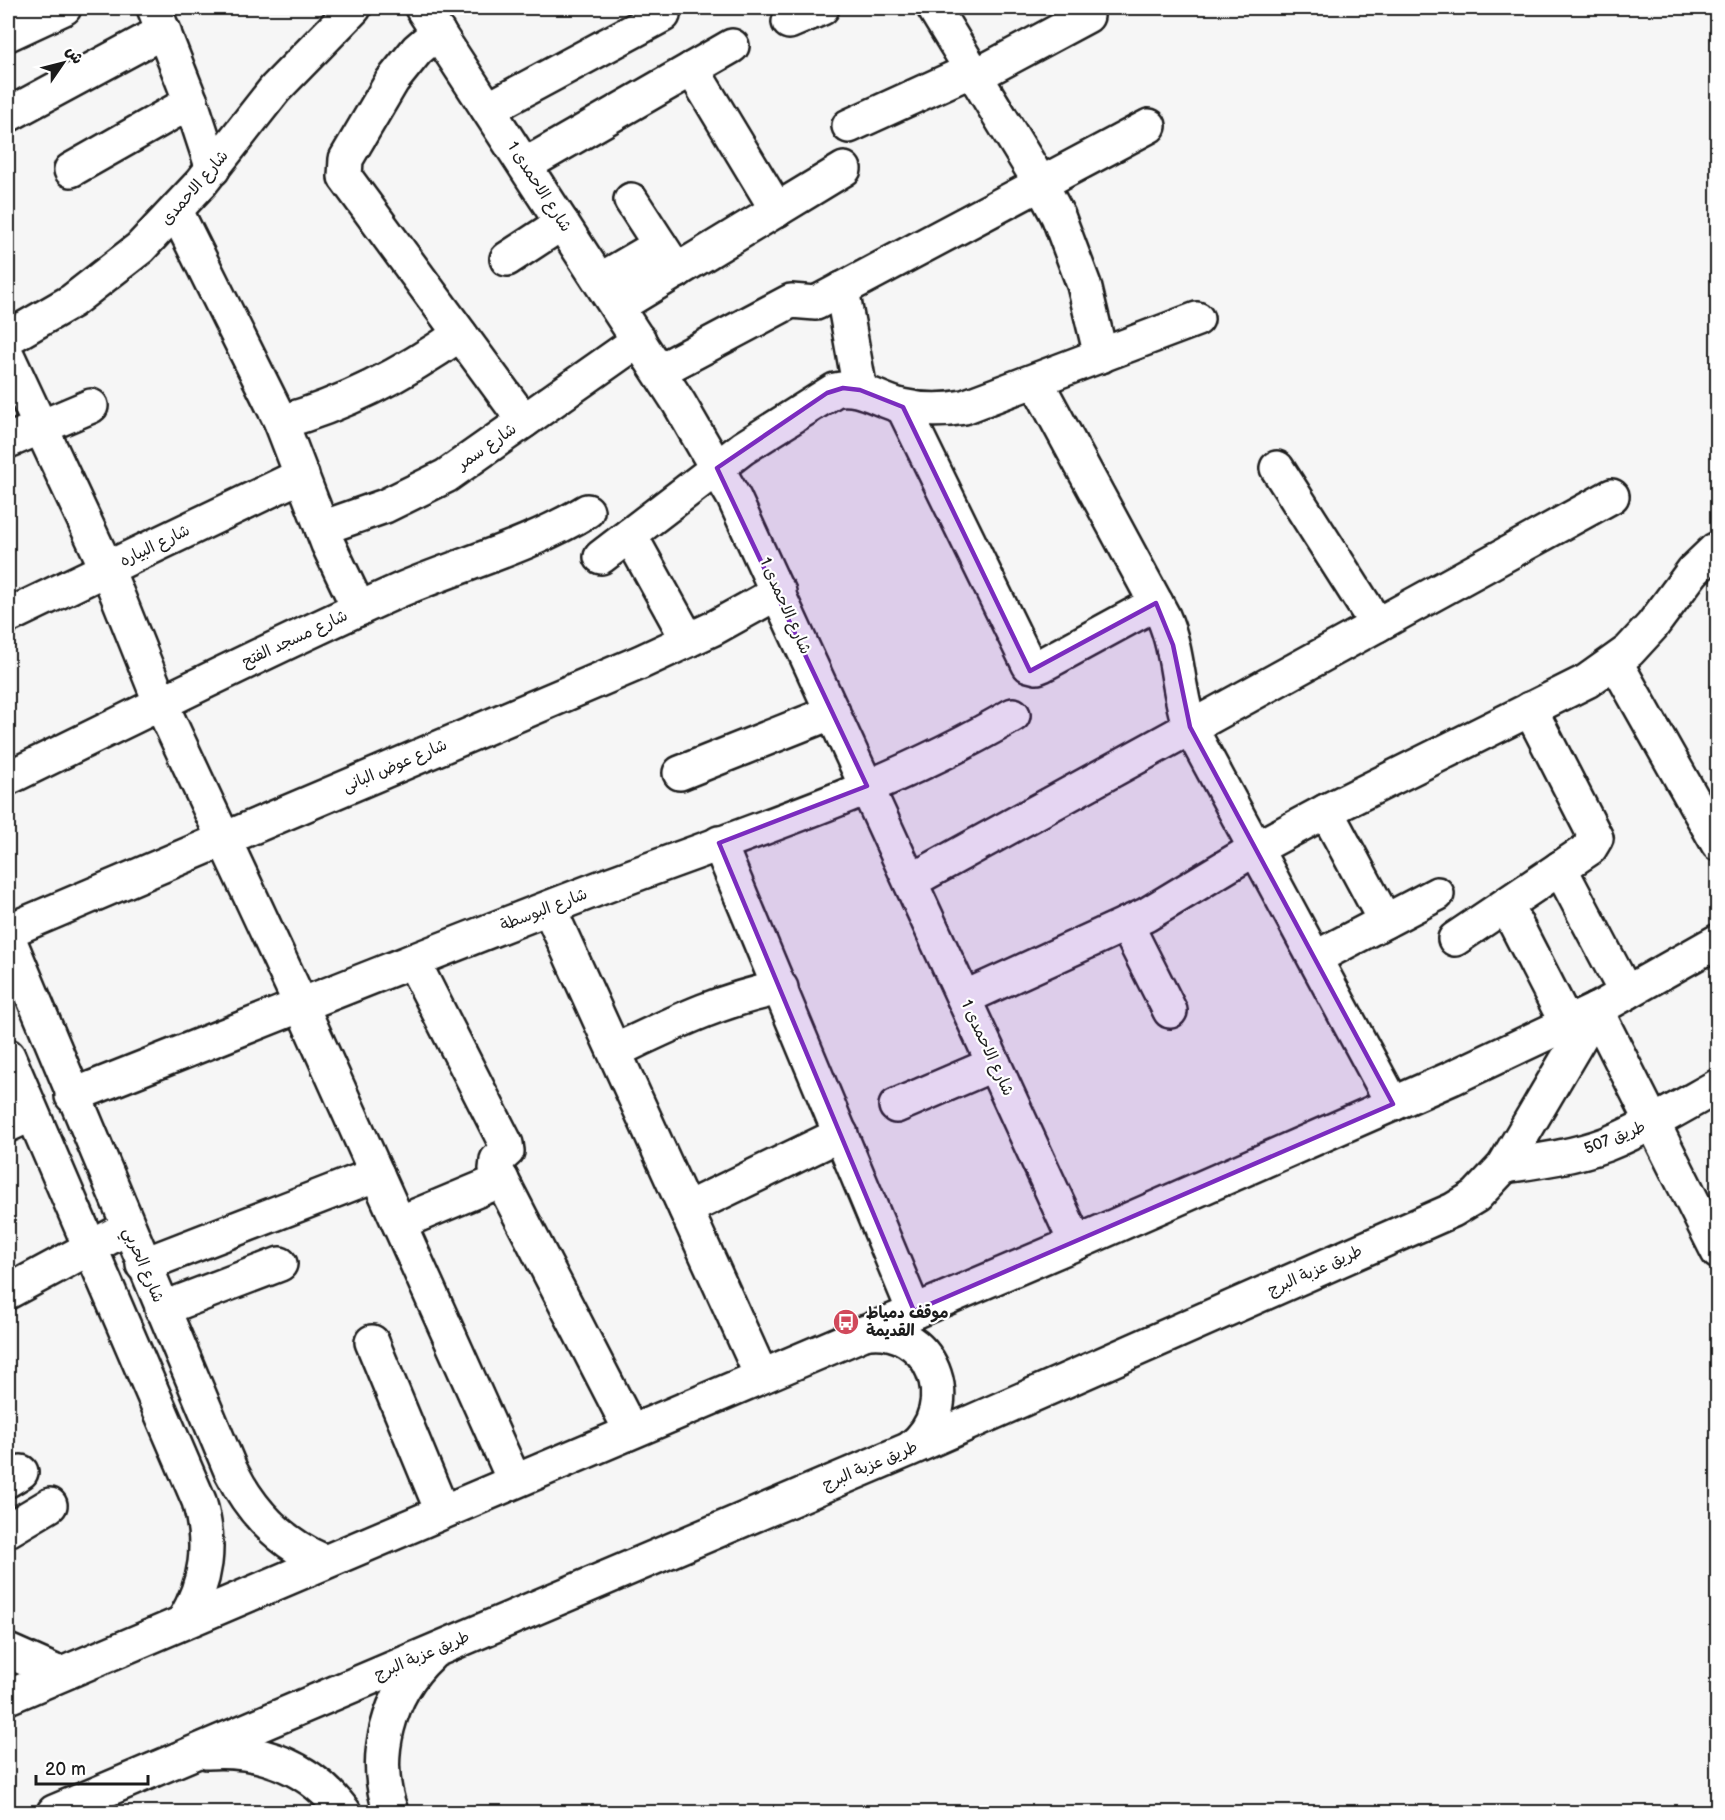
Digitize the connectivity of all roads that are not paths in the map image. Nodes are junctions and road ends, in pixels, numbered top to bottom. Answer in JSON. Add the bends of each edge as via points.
{"nodes":[{"id":1,"x":64,"y":8,"type":"edge"},
{"id":2,"x":354,"y":8,"type":"edge"},
{"id":3,"x":822,"y":8,"type":"edge"},
{"id":4,"x":934,"y":8,"type":"edge"},
{"id":5,"x":663,"y":15,"type":"dead end"},
{"id":6,"x":164,"y":16,"type":"edge"},
{"id":7,"x":1087,"y":16,"type":"dead end"},
{"id":8,"x":430,"y":20,"type":"edge"},
{"id":9,"x":789,"y":22,"type":"dead end"},
{"id":10,"x":8,"y":34,"type":"edge"},
{"id":11,"x":732,"y":46,"type":"dead end"},
{"id":12,"x":692,"y":69,"type":"junction"},
{"id":13,"x":974,"y":73,"type":"junction"},
{"id":14,"x":191,"y":102,"type":"junction"},
{"id":15,"x":488,"y":109,"type":"junction"},
{"id":16,"x":8,"y":115,"type":"edge"},
{"id":17,"x":849,"y":126,"type":"dead end"},
{"id":18,"x":1149,"y":126,"type":"dead end"},
{"id":19,"x":525,"y":165,"type":"junction"},
{"id":20,"x":213,"y":169,"type":"junction"},
{"id":21,"x":71,"y":170,"type":"dead end"},
{"id":22,"x":844,"y":170,"type":"dead end"},
{"id":23,"x":1041,"y":183,"type":"junction"},
{"id":24,"x":631,"y":200,"type":"dead end"},
{"id":25,"x":777,"y":210,"type":"junction"},
{"id":26,"x":176,"y":211,"type":"junction"},
{"id":27,"x":562,"y":223,"type":"junction"},
{"id":28,"x":668,"y":258,"type":"junction"},
{"id":29,"x":507,"y":259,"type":"dead end"},
{"id":30,"x":842,"y":289,"type":"junction"},
{"id":31,"x":608,"y":293,"type":"junction"},
{"id":32,"x":1197,"y":319,"type":"dead end"},
{"id":33,"x":460,"y":334,"type":"junction"},
{"id":34,"x":8,"y":338,"type":"edge"},
{"id":35,"x":639,"y":340,"type":"junction"},
{"id":36,"x":1101,"y":356,"type":"junction"},
{"id":37,"x":8,"y":357,"type":"edge"},
{"id":38,"x":659,"y":371,"type":"junction"},
{"id":39,"x":1036,"y":381,"type":"junction"},
{"id":40,"x":860,"y":390,"type":"junction"},
{"id":41,"x":91,"y":406,"type":"dead end"},
{"id":42,"x":903,"y":406,"type":"junction"},
{"id":43,"x":524,"y":421,"type":"junction"},
{"id":44,"x":281,"y":422,"type":"junction"},
{"id":45,"x":41,"y":427,"type":"junction"},
{"id":46,"x":8,"y":441,"type":"edge"},
{"id":47,"x":717,"y":468,"type":"junction"},
{"id":48,"x":1277,"y":468,"type":"dead end"},
{"id":49,"x":302,"y":475,"type":"junction"},
{"id":50,"x":1612,"y":496,"type":"dead end"},
{"id":51,"x":587,"y":511,"type":"dead end"},
{"id":52,"x":322,"y":528,"type":"junction"},
{"id":53,"x":630,"y":535,"type":"junction"},
{"id":54,"x":1717,"y":551,"type":"edge"},
{"id":55,"x":601,"y":557,"type":"dead end"},
{"id":56,"x":107,"y":569,"type":"junction"},
{"id":57,"x":779,"y":592,"type":"junction"},
{"id":58,"x":1156,"y":603,"type":"junction"},
{"id":59,"x":359,"y":609,"type":"junction"},
{"id":60,"x":8,"y":616,"type":"edge"},
{"id":61,"x":1377,"y":625,"type":"junction"},
{"id":62,"x":688,"y":640,"type":"junction"},
{"id":63,"x":1616,"y":663,"type":"junction"},
{"id":64,"x":161,"y":704,"type":"junction"},
{"id":65,"x":1530,"y":709,"type":"junction"},
{"id":66,"x":833,"y":712,"type":"junction"},
{"id":67,"x":1013,"y":715,"type":"dead end"},
{"id":68,"x":1190,"y":728,"type":"junction"},
{"id":69,"x":680,"y":773,"type":"dead end"},
{"id":70,"x":8,"y":778,"type":"edge"},
{"id":71,"x":867,"y":786,"type":"junction"},
{"id":72,"x":1326,"y":811,"type":"junction"},
{"id":73,"x":224,"y":838,"type":"junction"},
{"id":74,"x":719,"y":843,"type":"junction"},
{"id":75,"x":1718,"y":844,"type":"edge"},
{"id":76,"x":1255,"y":849,"type":"junction"},
{"id":77,"x":1560,"y":868,"type":"junction"},
{"id":78,"x":911,"y":881,"type":"junction"},
{"id":79,"x":1437,"y":894,"type":"dead end"},
{"id":80,"x":1506,"y":905,"type":"junction"},
{"id":81,"x":549,"y":908,"type":"junction"},
{"id":82,"x":1385,"y":921,"type":"junction"},
{"id":83,"x":1126,"y":924,"type":"junction"},
{"id":84,"x":8,"y":930,"type":"edge"},
{"id":85,"x":8,"y":937,"type":"edge"},
{"id":86,"x":1455,"y":939,"type":"dead end"},
{"id":87,"x":1718,"y":941,"type":"edge"},
{"id":88,"x":1315,"y":958,"type":"junction"},
{"id":89,"x":413,"y":961,"type":"junction"},
{"id":90,"x":780,"y":988,"type":"junction"},
{"id":91,"x":1626,"y":993,"type":"junction"},
{"id":92,"x":964,"y":998,"type":"junction"},
{"id":93,"x":301,"y":1005,"type":"junction"},
{"id":94,"x":1596,"y":1010,"type":"junction"},
{"id":95,"x":1170,"y":1011,"type":"dead end"},
{"id":96,"x":1568,"y":1024,"type":"junction"},
{"id":97,"x":615,"y":1051,"type":"junction"},
{"id":98,"x":8,"y":1056,"type":"edge"},
{"id":99,"x":994,"y":1064,"type":"junction"},
{"id":100,"x":1718,"y":1086,"type":"edge"},
{"id":101,"x":72,"y":1096,"type":"junction"},
{"id":102,"x":1393,"y":1104,"type":"junction"},
{"id":103,"x":896,"y":1106,"type":"dead end"},
{"id":104,"x":20,"y":1119,"type":"edge"},
{"id":105,"x":1652,"y":1123,"type":"junction"},
{"id":106,"x":841,"y":1134,"type":"junction"},
{"id":107,"x":1504,"y":1166,"type":"junction"},
{"id":108,"x":377,"y":1174,"type":"junction"},
{"id":109,"x":502,"y":1180,"type":"junction"},
{"id":110,"x":686,"y":1209,"type":"junction"},
{"id":111,"x":399,"y":1223,"type":"junction"},
{"id":112,"x":128,"y":1228,"type":"junction"},
{"id":113,"x":1076,"y":1243,"type":"junction"},
{"id":114,"x":90,"y":1248,"type":"junction"},
{"id":115,"x":1718,"y":1252,"type":"edge"},
{"id":116,"x":143,"y":1264,"type":"junction"},
{"id":117,"x":280,"y":1264,"type":"dead end"},
{"id":118,"x":8,"y":1292,"type":"edge"},
{"id":119,"x":162,"y":1309,"type":"junction"},
{"id":120,"x":914,"y":1311,"type":"junction"},
{"id":121,"x":856,"y":1335,"type":"junction"},
{"id":122,"x":372,"y":1342,"type":"dead end"},
{"id":123,"x":761,"y":1375,"type":"junction"},
{"id":124,"x":631,"y":1431,"type":"junction"},
{"id":125,"x":910,"y":1449,"type":"junction"},
{"id":126,"x":514,"y":1480,"type":"junction"},
{"id":127,"x":50,"y":1505,"type":"dead end"},
{"id":128,"x":442,"y":1511,"type":"junction"},
{"id":129,"x":8,"y":1530,"type":"edge"},
{"id":130,"x":323,"y":1562,"type":"junction"},
{"id":131,"x":184,"y":1622,"type":"junction"},
{"id":132,"x":435,"y":1650,"type":"junction"},
{"id":133,"x":8,"y":1651,"type":"edge"},
{"id":134,"x":60,"y":1674,"type":"junction"},
{"id":135,"x":8,"y":1697,"type":"edge"},
{"id":136,"x":191,"y":1755,"type":"junction"},
{"id":137,"x":386,"y":1811,"type":"edge"},
{"id":138,"x":54,"y":1812,"type":"edge"},
{"id":139,"x":344,"y":1812,"type":"edge"}],
"edges":[{"from":1,"to":10,"type":"street"},
{"from":2,"to":20,"type":"street","name":"شارع الاحمدى","via":[[265,101]]},
{"from":3,"to":9,"type":"street"},
{"from":4,"to":13,"type":"street"},
{"from":5,"to":15,"type":"street"},
{"from":6,"to":14,"type":"street"},
{"from":6,"to":16,"type":"street"},
{"from":7,"to":13,"type":"street"},
{"from":8,"to":15,"type":"street","name":"شارع الاحمدى 1"},
{"from":8,"to":33,"type":"street","via":[[346,159],[344,171]]},
{"from":11,"to":12,"type":"street"},
{"from":12,"to":19,"type":"street"},
{"from":12,"to":25,"type":"street"},
{"from":13,"to":17,"type":"street"},
{"from":13,"to":23,"type":"street"},
{"from":14,"to":20,"type":"street"},
{"from":14,"to":21,"type":"street"},
{"from":15,"to":19,"type":"street","name":"شارع الاحمدى 1"},
{"from":18,"to":23,"type":"street"},
{"from":19,"to":27,"type":"street","name":"شارع الاحمدى 1"},
{"from":20,"to":26,"type":"street","name":"شارع الاحمدى"},
{"from":22,"to":25,"type":"street"},
{"from":23,"to":30,"type":"street"},
{"from":23,"to":36,"type":"street","via":[[1072,249]]},
{"from":24,"to":28,"type":"street"},
{"from":25,"to":28,"type":"street"},
{"from":26,"to":34,"type":"street","name":"شارع الاحمدى","via":[[100,281]]},
{"from":26,"to":44,"type":"street"},
{"from":27,"to":29,"type":"street"},
{"from":27,"to":31,"type":"street","name":"شارع الاحمدى 1"},
{"from":28,"to":31,"type":"street"},
{"from":30,"to":38,"type":"street","via":[[816,303],[791,301]]},
{"from":30,"to":40,"type":"street"},
{"from":31,"to":35,"type":"street","name":"شارع الاحمدى 1"},
{"from":32,"to":36,"type":"street"},
{"from":33,"to":43,"type":"street"},
{"from":33,"to":44,"type":"street","via":[[420,362],[362,392]]},
{"from":35,"to":38,"type":"street","name":"شارع الاحمدى 1"},
{"from":35,"to":43,"type":"street","name":"شارع سمر"},
{"from":36,"to":39,"type":"street"},
{"from":37,"to":45,"type":"street"},
{"from":38,"to":47,"type":"street","name":"شارع الاحمدى 1"},
{"from":39,"to":42,"type":"street","via":[[964,407],[927,410]]},
{"from":39,"to":58,"type":"street"},
{"from":40,"to":42,"type":"street"},
{"from":40,"to":47,"type":"street","via":[[843,388],[827,393]]},
{"from":41,"to":45,"type":"street"},
{"from":42,"to":58,"type":"street","via":[[1029,665],[1042,665]]},
{"from":43,"to":52,"type":"street","name":"شارع سمر","via":[[426,487]]},
{"from":44,"to":49,"type":"street"},
{"from":45,"to":46,"type":"street"},
{"from":45,"to":56,"type":"street"},
{"from":47,"to":53,"type":"street"},
{"from":47,"to":57,"type":"street","name":"شارع الاحمدى 1"},
{"from":48,"to":61,"type":"street"},
{"from":49,"to":52,"type":"street"},
{"from":49,"to":56,"type":"street","name":"شارع البياره"},
{"from":50,"to":61,"type":"street"},
{"from":51,"to":59,"type":"street","name":"شارع مسجد الفتح","via":[[539,537]]},
{"from":52,"to":59,"type":"street"},
{"from":53,"to":55,"type":"street"},
{"from":53,"to":62,"type":"street"},
{"from":54,"to":63,"type":"street","via":[[1693,571],[1641,639]]},
{"from":56,"to":60,"type":"street","name":"شارع البياره"},
{"from":56,"to":64,"type":"street"},
{"from":57,"to":62,"type":"street","name":"شارع عوض البانى"},
{"from":57,"to":66,"type":"street","name":"شارع الاحمدى 1"},
{"from":58,"to":68,"type":"street","via":[[1173,645]]},
{"from":59,"to":64,"type":"street","name":"شارع مسجد الفتح"},
{"from":61,"to":68,"type":"street"},
{"from":62,"to":73,"type":"street","name":"شارع عوض البانى"},
{"from":63,"to":65,"type":"street"},
{"from":63,"to":75,"type":"street"},
{"from":64,"to":70,"type":"street","name":"شارع مسجد الفتح"},
{"from":64,"to":73,"type":"street"},
{"from":65,"to":72,"type":"street"},
{"from":65,"to":77,"type":"street","via":[[1595,834],[1593,845]]},
{"from":66,"to":69,"type":"street"},
{"from":66,"to":71,"type":"street","name":"شارع الاحمدى 1"},
{"from":67,"to":71,"type":"street","name":"شارع البوسطة","via":[[942,754]]},
{"from":68,"to":76,"type":"street"},
{"from":68,"to":78,"type":"street"},
{"from":71,"to":74,"type":"street","name":"شارع البوسطة"},
{"from":71,"to":78,"type":"street","name":"شارع الاحمدى 1"},
{"from":72,"to":76,"type":"street"},
{"from":72,"to":82,"type":"street"},
{"from":73,"to":84,"type":"street","name":"شارع عوض البانى"},
{"from":73,"to":93,"type":"street"},
{"from":74,"to":81,"type":"street","name":"شارع البوسطة"},
{"from":74,"to":90,"type":"street"},
{"from":76,"to":83,"type":"street","via":[[1184,894]]},
{"from":76,"to":88,"type":"street"},
{"from":77,"to":80,"type":"street"},
{"from":77,"to":91,"type":"street"},
{"from":78,"to":92,"type":"street","name":"شارع الاحمدى 1"},
{"from":79,"to":82,"type":"street"},
{"from":80,"to":86,"type":"street"},
{"from":80,"to":96,"type":"street"},
{"from":81,"to":89,"type":"street","name":"شارع البوسطة"},
{"from":81,"to":97,"type":"street"},
{"from":82,"to":88,"type":"street"},
{"from":83,"to":92,"type":"street"},
{"from":83,"to":95,"type":"street"},
{"from":85,"to":101,"type":"street","name":"شارع الحربي"},
{"from":87,"to":91,"type":"street","name":"طريق عزبة البرج"},
{"from":88,"to":102,"type":"street"},
{"from":89,"to":93,"type":"street","name":"شارع البوسطة"},
{"from":89,"to":109,"type":"street","via":[[506,1144],[507,1151],[496,1163]]},
{"from":90,"to":97,"type":"street","via":[[696,1012]]},
{"from":90,"to":106,"type":"street"},
{"from":91,"to":94,"type":"street","name":"طريق عزبة البرج"},
{"from":92,"to":99,"type":"street","name":"شارع الاحمدى 1"},
{"from":93,"to":101,"type":"street","name":"شارع البوسطة"},
{"from":93,"to":108,"type":"street"},
{"from":94,"to":96,"type":"street","name":"طريق عزبة البرج"},
{"from":94,"to":105,"type":"street"},
{"from":94,"to":107,"type":"street","name":"طريق عزبة البرج"},
{"from":96,"to":102,"type":"street","name":"طريق عزبة البرج"},
{"from":97,"to":110,"type":"street"},
{"from":98,"to":104,"type":"street"},
{"from":99,"to":103,"type":"street"},
{"from":99,"to":113,"type":"street","name":"شارع الاحمدى 1"},
{"from":100,"to":105,"type":"street","name":"طريق 507"},
{"from":101,"to":112,"type":"street","name":"شارع الحربي"},
{"from":102,"to":113,"type":"street","name":"طريق عزبة البرج"},
{"from":104,"to":114,"type":"street"},
{"from":105,"to":107,"type":"street","name":"طريق 507","via":[[1606,1144],[1557,1158]]},
{"from":105,"to":115,"type":"street"},
{"from":106,"to":110,"type":"street"},
{"from":106,"to":120,"type":"street"},
{"from":107,"to":125,"type":"street","name":"طريق عزبة البرج","via":[[1476,1196],[1453,1210]]},
{"from":108,"to":111,"type":"street"},
{"from":108,"to":116,"type":"street"},
{"from":109,"to":111,"type":"street"},
{"from":109,"to":124,"type":"street"},
{"from":110,"to":123,"type":"street"},
{"from":111,"to":126,"type":"street"},
{"from":112,"to":114,"type":"street"},
{"from":112,"to":116,"type":"street","name":"شارع الحربي"},
{"from":113,"to":120,"type":"street","name":"طريق عزبة البرج"},
{"from":114,"to":118,"type":"street"},
{"from":114,"to":131,"type":"street","via":[[203,1514],[205,1570]]},
{"from":116,"to":119,"type":"street","name":"شارع الحربي"},
{"from":117,"to":119,"type":"street"},
{"from":119,"to":130,"type":"street","name":"شارع الحربي","via":[[243,1495],[278,1534]]},
{"from":120,"to":121,"type":"street","name":"طريق عزبة البرج"},
{"from":121,"to":123,"type":"street","name":"طريق عزبة البرج"},
{"from":121,"to":125,"type":"street","via":[[876,1332],[896,1336],[921,1352],[932,1369],[938,1388],[935,1418]]},
{"from":122,"to":128,"type":"street"},
{"from":123,"to":124,"type":"street","name":"طريق عزبة البرج"},
{"from":124,"to":126,"type":"street","name":"طريق عزبة البرج"},
{"from":125,"to":132,"type":"street","name":"طريق عزبة البرج"},
{"from":126,"to":128,"type":"street","name":"طريق عزبة البرج"},
{"from":127,"to":129,"type":"street"},
{"from":128,"to":130,"type":"street","name":"طريق عزبة البرج"},
{"from":130,"to":131,"type":"street","name":"طريق عزبة البرج"},
{"from":131,"to":134,"type":"street","name":"طريق عزبة البرج"},
{"from":132,"to":136,"type":"street","name":"طريق عزبة البرج"},
{"from":132,"to":137,"type":"street","via":[[413,1672],[391,1714],[382,1762]]},
{"from":133,"to":134,"type":"street"},
{"from":134,"to":135,"type":"street","name":"طريق عزبة البرج"},
{"from":136,"to":138,"type":"street","name":"طريق عزبة البرج"},
{"from":136,"to":139,"type":"street","via":[[234,1751],[276,1760],[314,1780]]}]}
